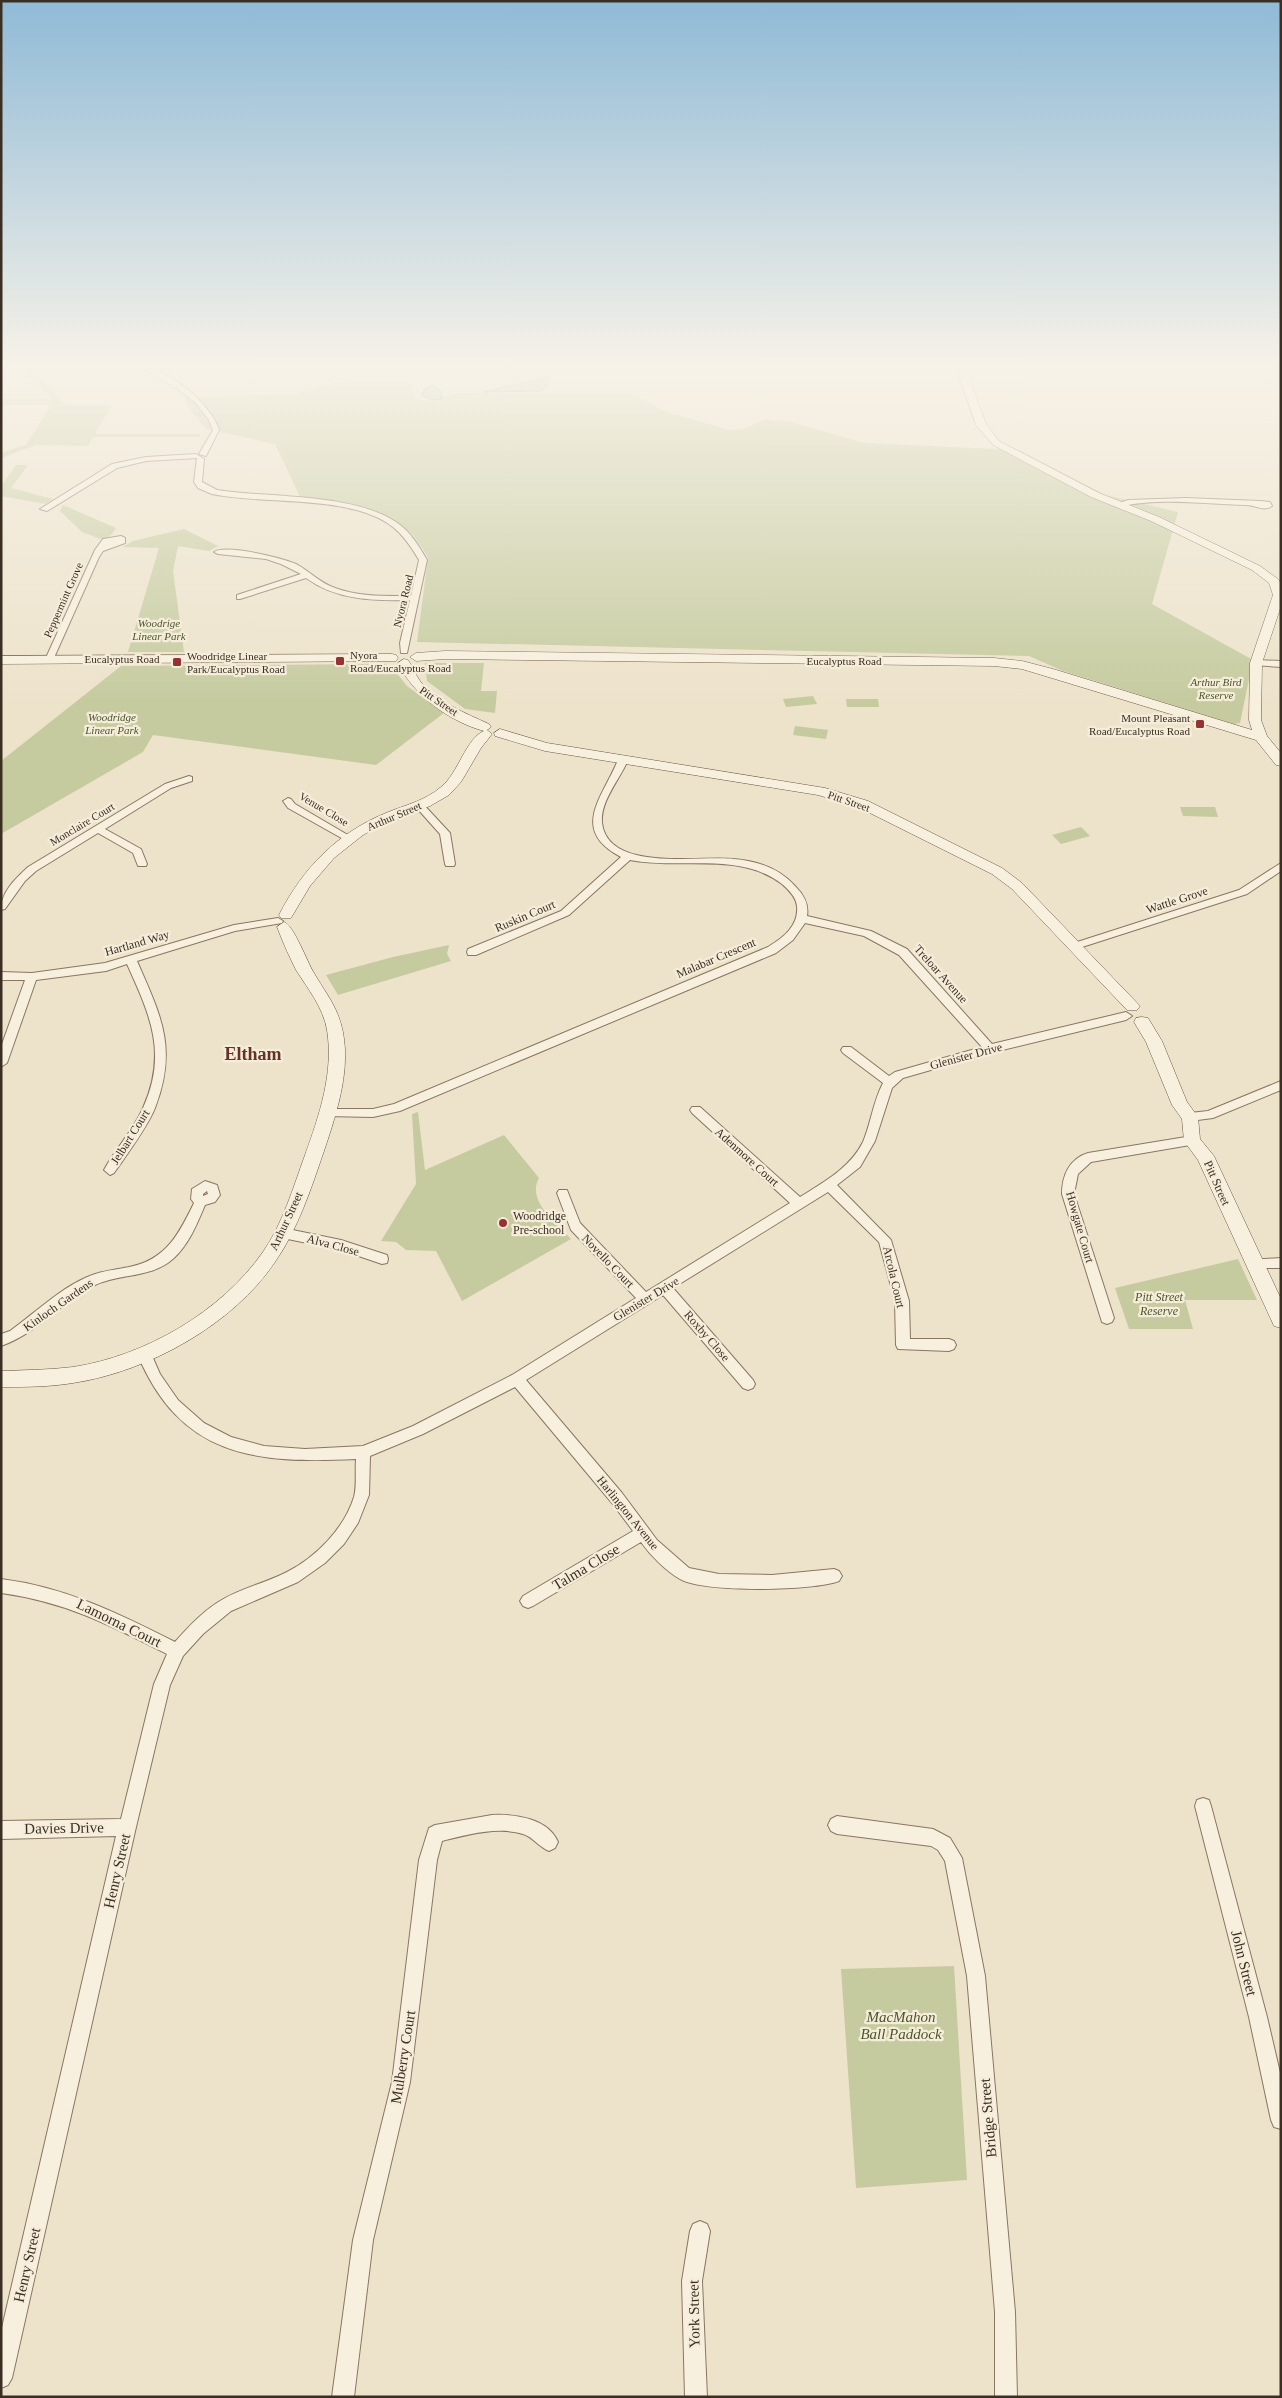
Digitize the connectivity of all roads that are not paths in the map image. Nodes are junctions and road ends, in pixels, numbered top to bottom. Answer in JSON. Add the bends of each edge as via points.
{"nodes":[{"id":1,"x":94,"y":479,"type":"edge"},
{"id":2,"x":198,"y":479,"type":"edge"},
{"id":3,"x":1066,"y":479,"type":"edge"},
{"id":4,"x":1252,"y":503,"type":"dead end"},
{"id":5,"x":1118,"y":505,"type":"junction"},
{"id":6,"x":44,"y":509,"type":"dead end"},
{"id":7,"x":100,"y":550,"type":"dead end"},
{"id":8,"x":218,"y":552,"type":"dead end"},
{"id":9,"x":306,"y":575,"type":"junction"},
{"id":10,"x":240,"y":597,"type":"dead end"},
{"id":11,"x":416,"y":598,"type":"junction"},
{"id":12,"x":404,"y":657,"type":"junction"},
{"id":13,"x":1,"y":660,"type":"edge"},
{"id":14,"x":49,"y":660,"type":"junction"},
{"id":15,"x":1256,"y":663,"type":"junction"},
{"id":16,"x":1281,"y":664,"type":"edge"},
{"id":17,"x":485,"y":730,"type":"junction"},
{"id":18,"x":1261,"y":737,"type":"junction"},
{"id":19,"x":623,"y":760,"type":"junction"},
{"id":20,"x":1281,"y":762,"type":"edge"},
{"id":21,"x":189,"y":779,"type":"dead end"},
{"id":22,"x":288,"y":801,"type":"dead end"},
{"id":23,"x":420,"y":806,"type":"junction"},
{"id":24,"x":99,"y":829,"type":"junction"},
{"id":25,"x":348,"y":838,"type":"junction"},
{"id":26,"x":628,"y":856,"type":"junction"},
{"id":27,"x":142,"y":864,"type":"dead end"},
{"id":28,"x":450,"y":864,"type":"dead end"},
{"id":29,"x":1281,"y":866,"type":"edge"},
{"id":30,"x":1,"y":907,"type":"edge"},
{"id":31,"x":803,"y":919,"type":"junction"},
{"id":32,"x":287,"y":921,"type":"junction"},
{"id":33,"x":1075,"y":946,"type":"junction"},
{"id":34,"x":472,"y":952,"type":"dead end"},
{"id":35,"x":131,"y":961,"type":"junction"},
{"id":36,"x":1,"y":976,"type":"edge"},
{"id":37,"x":32,"y":977,"type":"junction"},
{"id":38,"x":1133,"y":1015,"type":"junction"},
{"id":39,"x":990,"y":1049,"type":"junction"},
{"id":40,"x":847,"y":1050,"type":"dead end"},
{"id":41,"x":1,"y":1063,"type":"edge"},
{"id":42,"x":889,"y":1082,"type":"junction"},
{"id":43,"x":1281,"y":1085,"type":"edge"},
{"id":44,"x":696,"y":1110,"type":"dead end"},
{"id":45,"x":329,"y":1113,"type":"junction"},
{"id":46,"x":1190,"y":1117,"type":"junction"},
{"id":47,"x":1192,"y":1141,"type":"junction"},
{"id":48,"x":110,"y":1170,"type":"dead end"},
{"id":49,"x":829,"y":1185,"type":"junction"},
{"id":50,"x":563,"y":1193,"type":"dead end"},
{"id":51,"x":201,"y":1201,"type":"dead end"},
{"id":52,"x":799,"y":1204,"type":"junction"},
{"id":53,"x":282,"y":1233,"type":"junction"},
{"id":54,"x":382,"y":1259,"type":"dead end"},
{"id":55,"x":1254,"y":1264,"type":"junction"},
{"id":56,"x":1281,"y":1264,"type":"edge"},
{"id":57,"x":665,"y":1288,"type":"junction"},
{"id":58,"x":645,"y":1299,"type":"junction"},
{"id":59,"x":1107,"y":1318,"type":"dead end"},
{"id":60,"x":1281,"y":1320,"type":"edge"},
{"id":61,"x":1,"y":1340,"type":"edge"},
{"id":62,"x":949,"y":1345,"type":"dead end"},
{"id":63,"x":144,"y":1353,"type":"junction"},
{"id":64,"x":1,"y":1379,"type":"edge"},
{"id":65,"x":517,"y":1379,"type":"junction"},
{"id":66,"x":748,"y":1384,"type":"dead end"},
{"id":67,"x":363,"y":1452,"type":"junction"},
{"id":68,"x":643,"y":1533,"type":"junction"},
{"id":69,"x":834,"y":1576,"type":"dead end"},
{"id":70,"x":1,"y":1586,"type":"edge"},
{"id":71,"x":528,"y":1601,"type":"dead end"},
{"id":72,"x":177,"y":1652,"type":"junction"},
{"id":73,"x":1203,"y":1806,"type":"dead end"},
{"id":74,"x":837,"y":1825,"type":"dead end"},
{"id":75,"x":127,"y":1827,"type":"junction"},
{"id":76,"x":1,"y":1830,"type":"edge"},
{"id":77,"x":549,"y":1842,"type":"dead end"},
{"id":78,"x":1281,"y":2120,"type":"edge"},
{"id":79,"x":700,"y":2231,"type":"dead end"},
{"id":80,"x":1,"y":2378,"type":"edge"},
{"id":81,"x":343,"y":2397,"type":"edge"},
{"id":82,"x":696,"y":2397,"type":"edge"},
{"id":83,"x":1006,"y":2397,"type":"edge"}],
"edges":[{"from":1,"to":6,"type":"street"},
{"from":2,"to":11,"type":"street","name":"Nyora Road","via":[[201,486],[214,492],[354,508],[392,522],[423,560]]},
{"from":3,"to":5,"type":"street"},
{"from":4,"to":5,"type":"street","via":[[1124,501]]},
{"from":5,"to":15,"type":"street","via":[[1155,519],[1256,568],[1274,582],[1278,595]]},
{"from":7,"to":14,"type":"street","name":"Peppermint Grove"},
{"from":8,"to":9,"type":"street","via":[[264,556],[294,566]]},
{"from":9,"to":10,"type":"street"},
{"from":9,"to":11,"type":"street","via":[[330,589],[349,595]]},
{"from":11,"to":12,"type":"street","name":"Nyora Road","via":[[404,644]]},
{"from":12,"to":14,"type":"street","name":"Eucalyptus Road","via":[[397,662],[392,658]]},
{"from":12,"to":17,"type":"street","name":"Pitt Street","via":[[414,684],[454,713]]},
{"from":12,"to":18,"type":"street","name":"Eucalyptus Road","via":[[412,661],[416,657],[445,655],[994,662],[1050,672]]},
{"from":13,"to":14,"type":"street","name":"Eucalyptus Road"},
{"from":15,"to":16,"type":"street"},
{"from":15,"to":18,"type":"street","via":[[1255,720]]},
{"from":17,"to":19,"type":"street","name":"Pitt Street","via":[[493,736],[500,733],[545,746]]},
{"from":17,"to":23,"type":"street","name":"Arthur Street","via":[[455,783]]},
{"from":18,"to":20,"type":"street"},
{"from":19,"to":26,"type":"street","via":[[597,813],[597,823],[605,840]]},
{"from":19,"to":33,"type":"street","name":"Pitt Street","via":[[820,791],[863,804],[997,871]]},
{"from":21,"to":24,"type":"street","name":"Monclaire Court","via":[[168,786]]},
{"from":22,"to":25,"type":"street","name":"Venue Close","via":[[290,806]]},
{"from":23,"to":25,"type":"street","name":"Arthur Street","via":[[391,816]]},
{"from":23,"to":28,"type":"street","via":[[445,833]]},
{"from":24,"to":27,"type":"street","via":[[137,851]]},
{"from":24,"to":30,"type":"street","name":"Monclaire Court","via":[[32,869],[11,890]]},
{"from":25,"to":32,"type":"street","name":"Arthur Street","via":[[316,867],[296,894]]},
{"from":26,"to":31,"type":"street","via":[[656,861],[754,865],[784,880],[796,892],[802,904]]},
{"from":26,"to":34,"type":"street","name":"Ruskin Court","via":[[565,913]]},
{"from":29,"to":33,"type":"street","name":"Wattle Grove","via":[[1243,892]]},
{"from":31,"to":39,"type":"street","name":"Treloar Avenue","via":[[864,932],[893,944]]},
{"from":31,"to":45,"type":"street","name":"Malabar Crescent","via":[[785,942],[772,950],[396,1108],[373,1113]]},
{"from":32,"to":35,"type":"street","name":"Hartland Way","via":[[224,931]]},
{"from":32,"to":45,"type":"street","name":"Arthur Street","via":[[296,953],[329,1009],[334,1031],[337,1065]]},
{"from":33,"to":38,"type":"street","name":"Pitt Street"},
{"from":35,"to":37,"type":"street","name":"Hartland Way","via":[[81,972]]},
{"from":35,"to":48,"type":"street","name":"Jelbart Court","via":[[153,1010],[160,1037],[161,1066],[149,1109]]},
{"from":36,"to":37,"type":"street","name":"Hartland Way"},
{"from":37,"to":41,"type":"street"},
{"from":38,"to":39,"type":"street","name":"Glenister Drive"},
{"from":38,"to":46,"type":"street","name":"Pitt Street","via":[[1154,1041],[1180,1105]]},
{"from":39,"to":42,"type":"street","name":"Glenister Drive","via":[[910,1070]]},
{"from":40,"to":42,"type":"street"},
{"from":42,"to":49,"type":"street","name":"Glenister Drive","via":[[869,1141],[856,1164]]},
{"from":43,"to":46,"type":"street","via":[[1209,1115]]},
{"from":44,"to":52,"type":"street","name":"Adenmore Court"},
{"from":45,"to":53,"type":"street","name":"Arthur Street"},
{"from":46,"to":47,"type":"street","name":"Pitt Street"},
{"from":47,"to":55,"type":"street","name":"Pitt Street","via":[[1205,1156]]},
{"from":47,"to":59,"type":"street","name":"Howgate Court","via":[[1088,1158],[1071,1172],[1068,1194]]},
{"from":49,"to":52,"type":"street","name":"Glenister Drive"},
{"from":49,"to":62,"type":"street","name":"Arcola Court","via":[[885,1240],[902,1301],[903,1345]]},
{"from":50,"to":58,"type":"street","name":"Novello Court","via":[[574,1226]]},
{"from":51,"to":61,"type":"street","name":"Kinloch Gardens","via":[[174,1251],[160,1262],[144,1269],[90,1281],[15,1335]]},
{"from":52,"to":57,"type":"street","name":"Glenister Drive"},
{"from":53,"to":54,"type":"street","name":"Alva Close","via":[[341,1245]]},
{"from":53,"to":63,"type":"street","name":"Arthur Street","via":[[252,1279],[228,1301],[195,1326]]},
{"from":55,"to":56,"type":"street"},
{"from":55,"to":60,"type":"street","name":"Pitt Street"},
{"from":57,"to":58,"type":"street","name":"Glenister Drive"},
{"from":57,"to":66,"type":"street","name":"Roxby Close"},
{"from":58,"to":65,"type":"street","name":"Glenister Drive"},
{"from":63,"to":64,"type":"street","name":"Arthur Street","via":[[86,1373],[56,1378]]},
{"from":63,"to":67,"type":"street","name":"Glenister Drive","via":[[154,1377],[173,1404],[199,1427],[228,1442],[264,1452],[305,1455]]},
{"from":65,"to":67,"type":"street","name":"Glenister Drive","via":[[418,1430]]},
{"from":65,"to":68,"type":"street","name":"Harlington Avenue"},
{"from":67,"to":72,"type":"street","name":"Henry Street","via":[[362,1495],[353,1518],[339,1538],[320,1558],[293,1577],[226,1606],[197,1629]]},
{"from":68,"to":69,"type":"street","name":"Harlington Avenue","via":[[685,1574],[719,1581],[772,1582]]},
{"from":68,"to":71,"type":"street","name":"Talma Close"},
{"from":70,"to":72,"type":"street","name":"Lamorna Court","via":[[44,1592],[85,1604]]},
{"from":72,"to":75,"type":"street","name":"Henry Street","via":[[162,1684]]},
{"from":73,"to":78,"type":"street","name":"John Street","via":[[1258,2017]]},
{"from":74,"to":83,"type":"street","name":"Bridge Street","via":[[933,1838],[944,1844],[953,1858],[976,1976],[1004,2312]]},
{"from":75,"to":76,"type":"street","name":"Davies Drive"},
{"from":75,"to":80,"type":"street","name":"Henry Street"},
{"from":77,"to":81,"type":"street","name":"Mulberry Court","via":[[526,1826],[490,1823],[435,1834],[428,1860],[402,2082],[363,2240]]},
{"from":79,"to":82,"type":"street","name":"York Street","via":[[692,2281]]}]}
